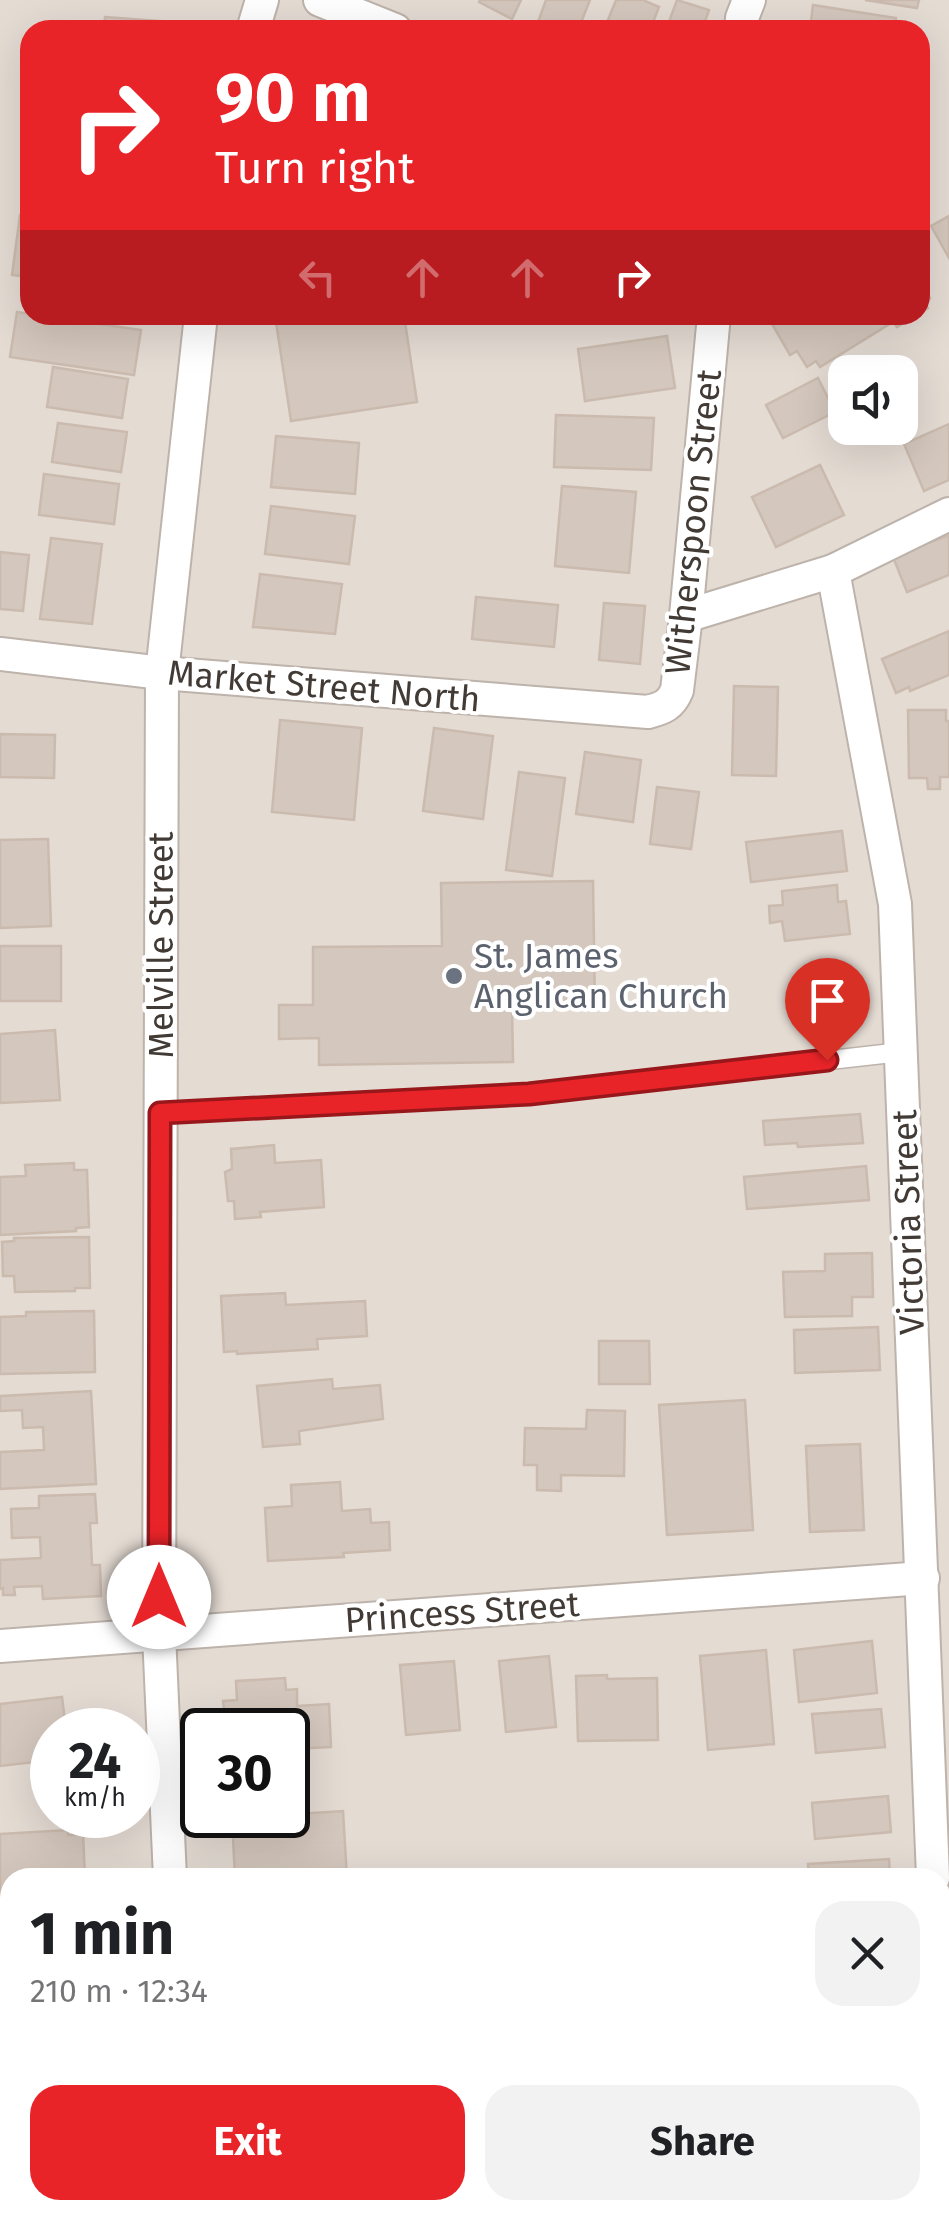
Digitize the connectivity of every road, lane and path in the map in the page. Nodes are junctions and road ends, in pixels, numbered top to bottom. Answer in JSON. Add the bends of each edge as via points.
{"nodes":[{"id":1,"x":320,"y":0,"type":"edge"},
{"id":2,"x":370,"y":20,"type":"edge"},
{"id":3,"x":200,"y":325,"type":"edge"},
{"id":4,"x":713,"y":325,"type":"edge"},
{"id":5,"x":949,"y":514,"type":"edge"},
{"id":6,"x":833,"y":571,"type":"junction"},
{"id":7,"x":686,"y":616,"type":"junction"},
{"id":8,"x":0,"y":654,"type":"edge"},
{"id":9,"x":162,"y":673,"type":"junction"},
{"id":10,"x":648,"y":712,"type":"joint"},
{"id":11,"x":902,"y":1052,"type":"junction"},
{"id":12,"x":160,"y":1113,"type":"junction"},
{"id":13,"x":923,"y":1578,"type":"junction"},
{"id":14,"x":159,"y":1634,"type":"junction"},
{"id":15,"x":0,"y":1646,"type":"edge"},
{"id":16,"x":170,"y":1868,"type":"edge"},
{"id":17,"x":934,"y":1868,"type":"edge"}],
"edges":[{"from":1,"to":2,"type":"street"},
{"from":3,"to":9,"type":"street","name":"Melville Street"},
{"from":4,"to":7,"type":"street","name":"Witherspoon Street"},
{"from":5,"to":6,"type":"street"},
{"from":6,"to":7,"type":"street"},
{"from":6,"to":11,"type":"street","name":"Victoria Street","via":[[895,904]]},
{"from":7,"to":10,"type":"street","name":"Witherspoon Street","via":[[677,690],[666,706]]},
{"from":8,"to":9,"type":"street","name":"Market Street North"},
{"from":9,"to":10,"type":"street","name":"Market Street North"},
{"from":9,"to":12,"type":"street","name":"Melville Street"},
{"from":11,"to":12,"type":"lane","via":[[529,1094]]},
{"from":11,"to":13,"type":"street","name":"Victoria Street"},
{"from":12,"to":14,"type":"street","name":"Melville Street"},
{"from":13,"to":14,"type":"street","name":"Princess Street"},
{"from":13,"to":17,"type":"street","name":"Victoria Street"},
{"from":14,"to":15,"type":"street","name":"Princess Street"},
{"from":14,"to":16,"type":"street","name":"Melville Street"}]}
